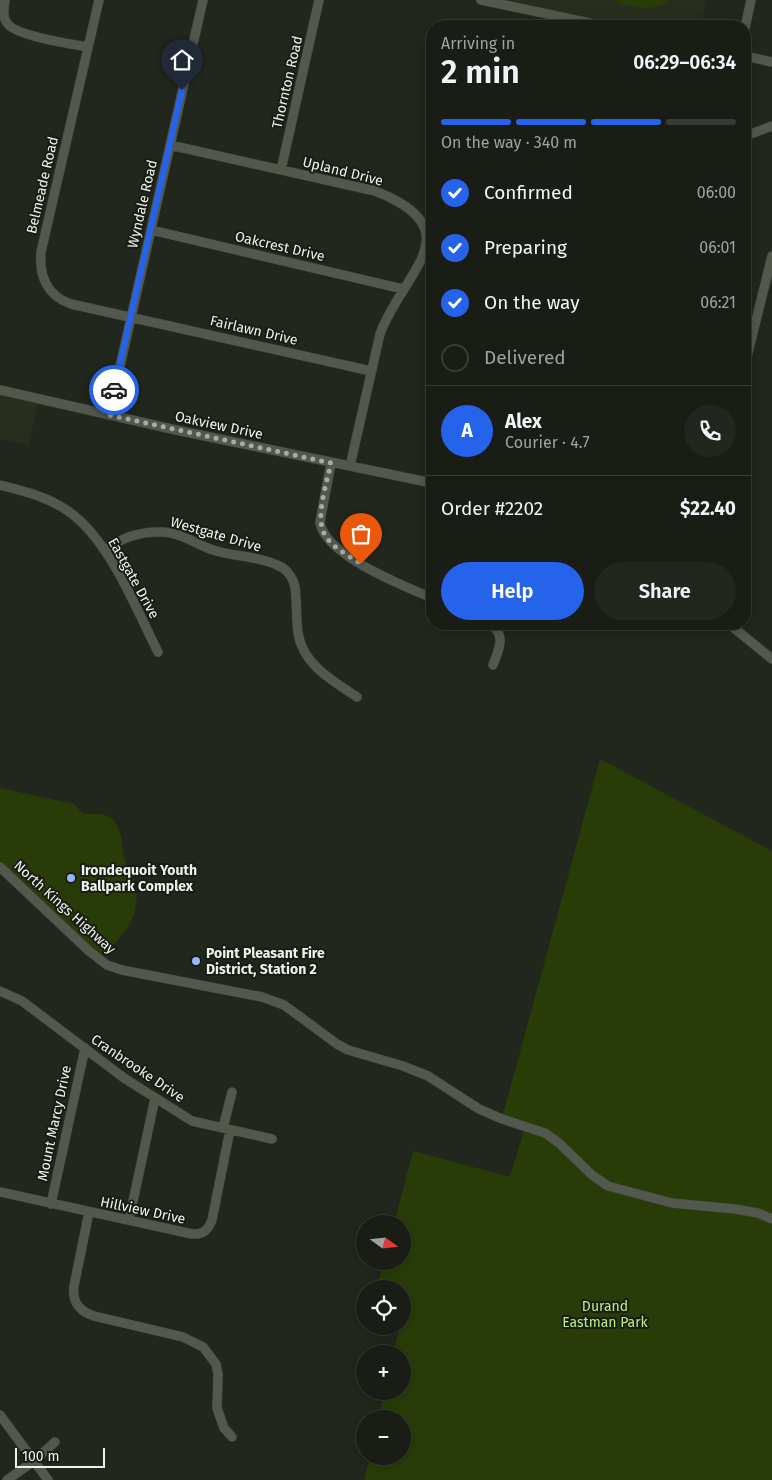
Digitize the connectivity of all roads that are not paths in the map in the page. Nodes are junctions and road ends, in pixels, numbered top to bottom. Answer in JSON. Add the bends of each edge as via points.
{"nodes":[{"id":1,"x":5,"y":0,"type":"edge"},
{"id":2,"x":99,"y":0,"type":"edge"},
{"id":3,"x":203,"y":0,"type":"edge"},
{"id":4,"x":319,"y":0,"type":"edge"},
{"id":5,"x":480,"y":0,"type":"edge"},
{"id":6,"x":752,"y":0,"type":"edge"},
{"id":7,"x":568,"y":20,"type":"edge"},
{"id":8,"x":747,"y":20,"type":"edge"},
{"id":9,"x":88,"y":48,"type":"junction"},
{"id":10,"x":751,"y":57,"type":"edge"},
{"id":11,"x":772,"y":62,"type":"edge"},
{"id":12,"x":772,"y":126,"type":"edge"},
{"id":13,"x":751,"y":134,"type":"edge"},
{"id":14,"x":170,"y":145,"type":"junction"},
{"id":15,"x":281,"y":170,"type":"junction"},
{"id":16,"x":151,"y":230,"type":"junction"},
{"id":17,"x":772,"y":256,"type":"edge"},
{"id":18,"x":403,"y":289,"type":"junction"},
{"id":19,"x":131,"y":316,"type":"junction"},
{"id":20,"x":751,"y":341,"type":"edge"},
{"id":21,"x":371,"y":371,"type":"junction"},
{"id":22,"x":0,"y":390,"type":"edge"},
{"id":23,"x":109,"y":415,"type":"junction"},
{"id":24,"x":331,"y":463,"type":"junction"},
{"id":25,"x":350,"y":466,"type":"junction"},
{"id":26,"x":426,"y":482,"type":"edge"},
{"id":27,"x":0,"y":485,"type":"edge"},
{"id":28,"x":105,"y":550,"type":"junction"},
{"id":29,"x":426,"y":595,"type":"edge"},
{"id":30,"x":497,"y":630,"type":"edge"},
{"id":31,"x":736,"y":630,"type":"edge"},
{"id":32,"x":158,"y":652,"type":"dead end"},
{"id":33,"x":772,"y":659,"type":"edge"},
{"id":34,"x":493,"y":665,"type":"dead end"},
{"id":35,"x":357,"y":698,"type":"dead end"},
{"id":36,"x":0,"y":867,"type":"edge"},
{"id":37,"x":0,"y":991,"type":"edge"},
{"id":38,"x":84,"y":1048,"type":"junction"},
{"id":39,"x":232,"y":1092,"type":"dead end"},
{"id":40,"x":156,"y":1098,"type":"junction"},
{"id":41,"x":227,"y":1129,"type":"junction"},
{"id":42,"x":272,"y":1139,"type":"dead end"},
{"id":43,"x":0,"y":1192,"type":"edge"},
{"id":44,"x":51,"y":1204,"type":"junction"},
{"id":45,"x":89,"y":1212,"type":"junction"},
{"id":46,"x":772,"y":1219,"type":"edge"},
{"id":47,"x":128,"y":1220,"type":"junction"},
{"id":48,"x":0,"y":1415,"type":"edge"},
{"id":49,"x":232,"y":1437,"type":"dead end"},
{"id":50,"x":55,"y":1442,"type":"dead end"},
{"id":51,"x":34,"y":1461,"type":"junction"},
{"id":52,"x":7,"y":1480,"type":"edge"},
{"id":53,"x":48,"y":1480,"type":"edge"}],
"edges":[{"from":1,"to":9,"type":"street","via":[[4,17],[14,29]]},
{"from":2,"to":9,"type":"street","name":"Belmeade Road"},
{"from":3,"to":14,"type":"street","name":"Wyndale Road"},
{"from":4,"to":15,"type":"street","name":"Thornton Road"},
{"from":5,"to":7,"type":"street"},
{"from":6,"to":8,"type":"street"},
{"from":9,"to":19,"type":"street","name":"Belmeade Road","via":[[43,241],[41,268],[49,290],[60,299]]},
{"from":10,"to":11,"type":"street"},
{"from":12,"to":13,"type":"street"},
{"from":14,"to":15,"type":"street","name":"Upland Drive"},
{"from":14,"to":16,"type":"street","name":"Wyndale Road"},
{"from":15,"to":18,"type":"street","name":"Upland Drive","via":[[375,192],[416,214],[425,231],[426,249],[420,265]]},
{"from":16,"to":18,"type":"street","name":"Oakcrest Drive"},
{"from":16,"to":19,"type":"street","name":"Wyndale Road"},
{"from":17,"to":20,"type":"street"},
{"from":18,"to":21,"type":"street","name":"Upland Drive","via":[[383,326]]},
{"from":19,"to":21,"type":"street","name":"Fairlawn Drive"},
{"from":19,"to":23,"type":"street","name":"Wyndale Road"},
{"from":21,"to":25,"type":"street","name":"Upland Drive"},
{"from":22,"to":23,"type":"street","name":"Oakview Drive"},
{"from":23,"to":24,"type":"street","name":"Oakview Drive"},
{"from":24,"to":25,"type":"street","name":"Oakview Drive"},
{"from":24,"to":29,"type":"street","via":[[320,522],[326,537],[374,572]]},
{"from":25,"to":26,"type":"street","name":"Oakview Drive"},
{"from":27,"to":28,"type":"street","name":"Eastgate Drive","via":[[37,495],[65,509],[82,522]]},
{"from":28,"to":32,"type":"street","name":"Eastgate Drive"},
{"from":28,"to":35,"type":"street","name":"Westgate Drive","via":[[117,541],[135,535],[173,533],[213,550],[285,569],[295,587],[298,633],[307,657],[318,670]]},
{"from":30,"to":34,"type":"street","via":[[501,641]]},
{"from":31,"to":33,"type":"street"},
{"from":36,"to":46,"type":"street","name":"North Kings Highway","via":[[107,965],[262,997],[284,1005],[348,1050],[428,1076],[479,1109],[545,1133],[608,1186],[672,1203],[735,1209]]},
{"from":37,"to":38,"type":"street","name":"Cranbrooke Drive","via":[[22,1001]]},
{"from":38,"to":40,"type":"street","name":"Cranbrooke Drive"},
{"from":38,"to":44,"type":"street","name":"Mount Marcy Drive"},
{"from":39,"to":41,"type":"street","name":"Hillview Drive"},
{"from":40,"to":41,"type":"street","name":"Cranbrooke Drive","via":[[192,1121]]},
{"from":40,"to":47,"type":"street"},
{"from":41,"to":42,"type":"street","name":"Cranbrooke Drive"},
{"from":41,"to":47,"type":"street","name":"Hillview Drive","via":[[212,1220],[205,1232],[192,1234]]},
{"from":43,"to":44,"type":"street","name":"Hillview Drive"},
{"from":44,"to":45,"type":"street","name":"Hillview Drive"},
{"from":45,"to":47,"type":"street","name":"Hillview Drive"},
{"from":45,"to":49,"type":"street","via":[[73,1293],[77,1306],[100,1318],[183,1337],[203,1347],[216,1364],[217,1408],[224,1428]]},
{"from":48,"to":51,"type":"street"},
{"from":50,"to":51,"type":"street"},
{"from":51,"to":52,"type":"street"},
{"from":51,"to":53,"type":"street"}]}
